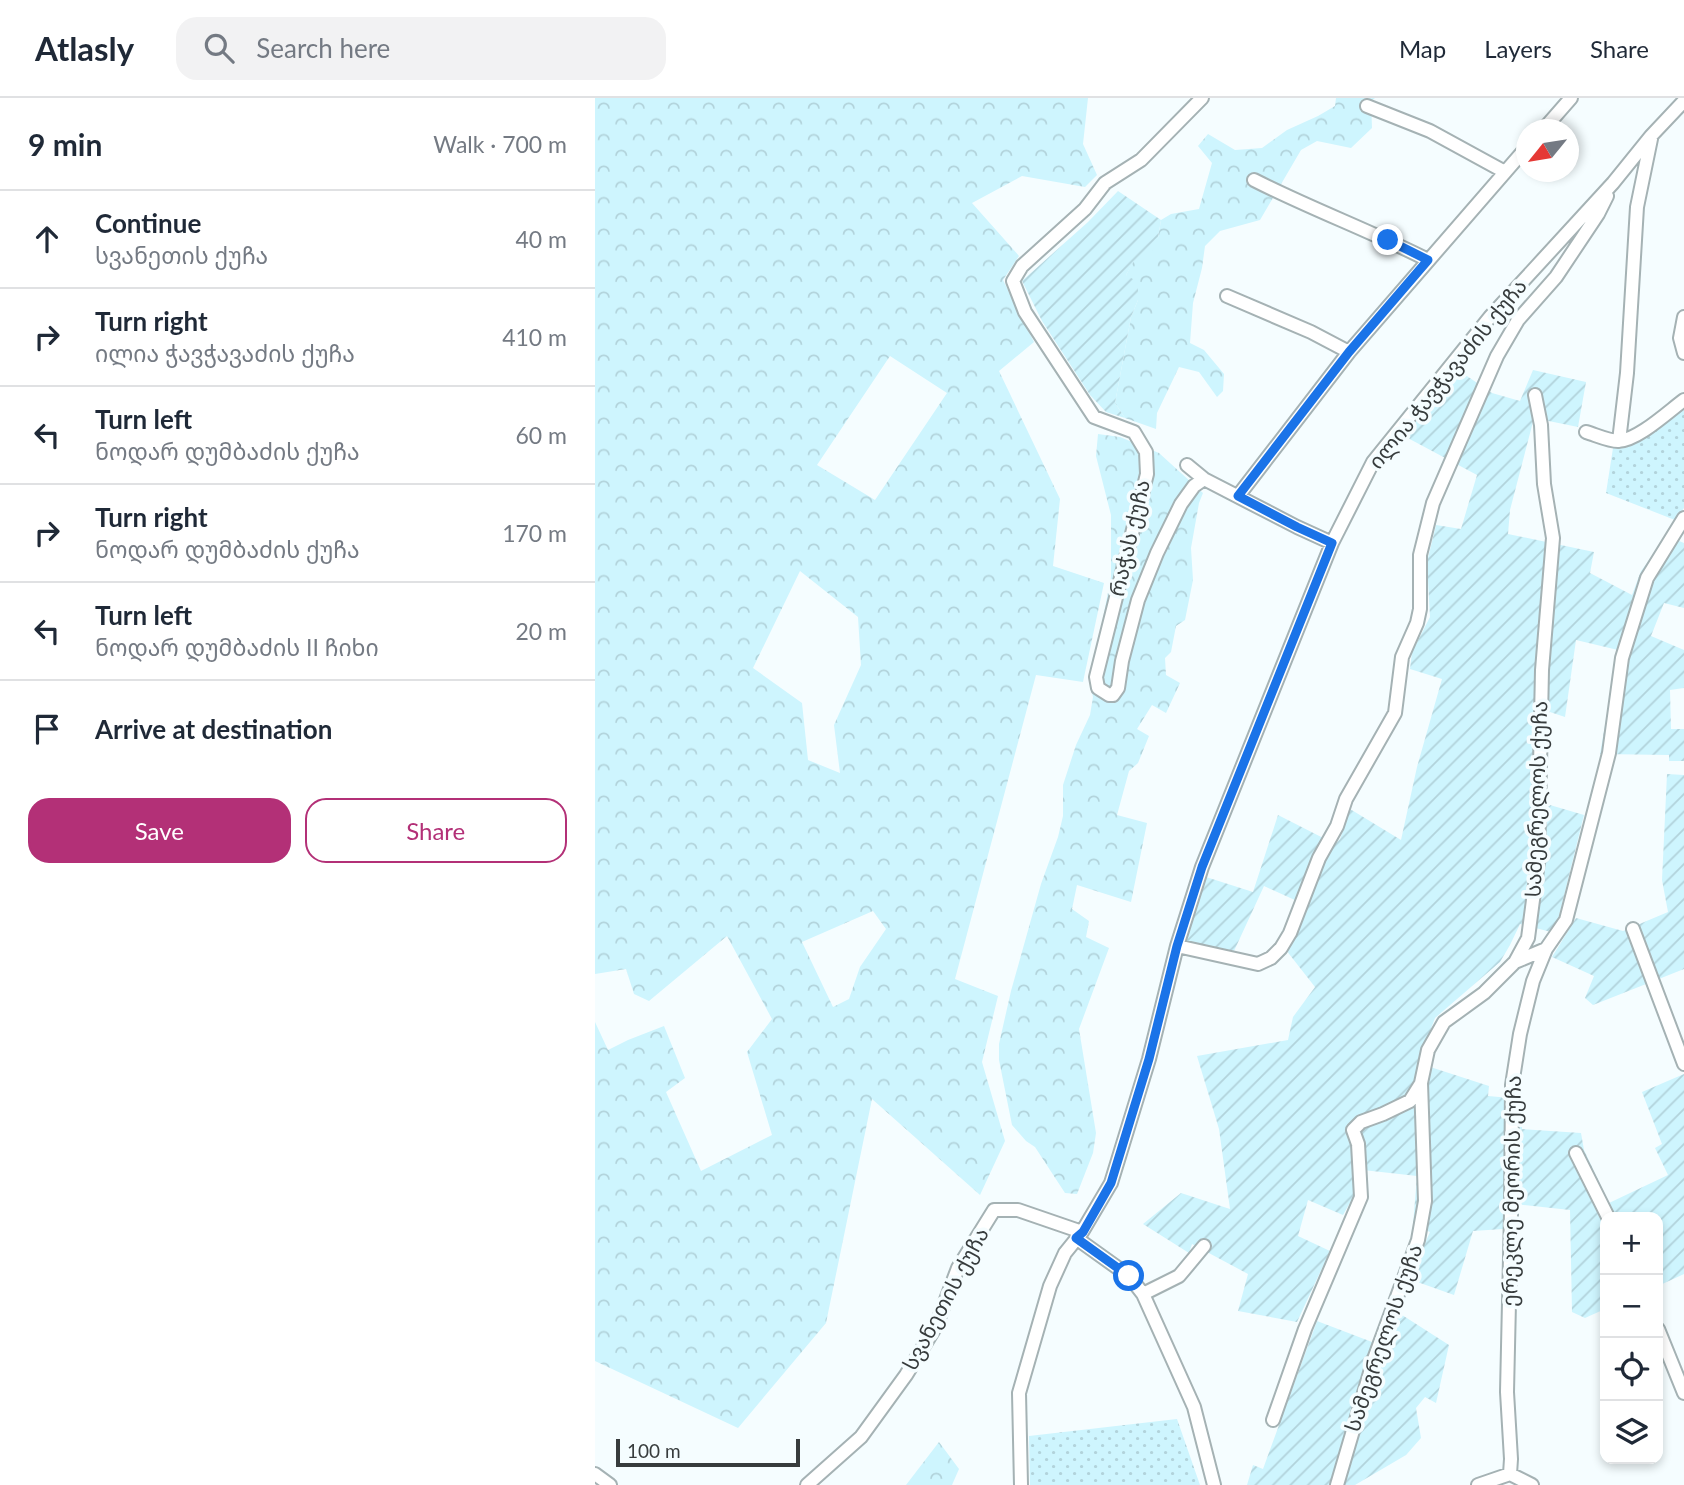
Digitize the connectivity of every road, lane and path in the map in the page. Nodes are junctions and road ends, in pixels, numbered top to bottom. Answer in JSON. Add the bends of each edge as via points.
{"nodes":[{"id":1,"x":1202,"y":98,"type":"edge"},
{"id":2,"x":1571,"y":98,"type":"edge"},
{"id":3,"x":1684,"y":101,"type":"edge"},
{"id":4,"x":1367,"y":106,"type":"dead end"},
{"id":5,"x":1553,"y":119,"type":"edge"},
{"id":6,"x":1651,"y":136,"type":"junction"},
{"id":7,"x":1516,"y":160,"type":"edge"},
{"id":8,"x":1505,"y":172,"type":"junction"},
{"id":9,"x":1254,"y":180,"type":"dead end"},
{"id":10,"x":1613,"y":183,"type":"junction"},
{"id":11,"x":1428,"y":260,"type":"junction"},
{"id":12,"x":1227,"y":296,"type":"dead end"},
{"id":13,"x":1684,"y":317,"type":"edge"},
{"id":14,"x":1349,"y":352,"type":"junction"},
{"id":15,"x":1684,"y":353,"type":"edge"},
{"id":16,"x":1535,"y":395,"type":"dead end"},
{"id":17,"x":1684,"y":400,"type":"edge"},
{"id":18,"x":1586,"y":432,"type":"dead end"},
{"id":19,"x":1619,"y":441,"type":"junction"},
{"id":20,"x":1187,"y":465,"type":"dead end"},
{"id":21,"x":1204,"y":479,"type":"junction"},
{"id":22,"x":1238,"y":496,"type":"junction"},
{"id":23,"x":1684,"y":518,"type":"edge"},
{"id":24,"x":1332,"y":543,"type":"junction"},
{"id":25,"x":1633,"y":929,"type":"dead end"},
{"id":26,"x":1177,"y":946,"type":"junction"},
{"id":27,"x":1546,"y":949,"type":"junction"},
{"id":28,"x":1515,"y":962,"type":"junction"},
{"id":29,"x":1684,"y":1064,"type":"edge"},
{"id":30,"x":1421,"y":1083,"type":"junction"},
{"id":31,"x":1576,"y":1153,"type":"dead end"},
{"id":32,"x":1606,"y":1212,"type":"edge"},
{"id":33,"x":1079,"y":1235,"type":"junction"},
{"id":34,"x":1204,"y":1246,"type":"dead end"},
{"id":35,"x":1143,"y":1294,"type":"junction"},
{"id":36,"x":1662,"y":1338,"type":"edge"},
{"id":37,"x":1684,"y":1393,"type":"edge"},
{"id":38,"x":1273,"y":1420,"type":"dead end"},
{"id":39,"x":595,"y":1474,"type":"edge"},
{"id":40,"x":1510,"y":1474,"type":"junction"},
{"id":41,"x":610,"y":1485,"type":"edge"},
{"id":42,"x":807,"y":1485,"type":"edge"},
{"id":43,"x":1021,"y":1485,"type":"edge"},
{"id":44,"x":1214,"y":1485,"type":"edge"},
{"id":45,"x":1337,"y":1485,"type":"edge"},
{"id":46,"x":1478,"y":1485,"type":"edge"},
{"id":47,"x":1532,"y":1485,"type":"edge"}],
"edges":[{"from":1,"to":21,"type":"street","name":"რაჭას ქუჩა","via":[[1140,160],[1105,183],[1084,209],[1022,266],[1013,281],[1025,312],[1094,417],[1134,432],[1146,452],[1147,474],[1096,677],[1098,688],[1109,695],[1118,688],[1138,600],[1157,553],[1181,504]]},
{"from":2,"to":5,"type":"street"},
{"from":3,"to":6,"type":"street","name":"ილია ჭავჭავაძის ქუჩა"},
{"from":4,"to":8,"type":"street","via":[[1430,131]]},
{"from":6,"to":10,"type":"street","name":"ილია ჭავჭავაძის ქუჩა"},
{"from":6,"to":19,"type":"street","via":[[1637,208]]},
{"from":7,"to":8,"type":"street"},
{"from":8,"to":11,"type":"street"},
{"from":9,"to":11,"type":"street"},
{"from":10,"to":24,"type":"street","name":"ილია ჭავჭავაძის ქუჩა","via":[[1490,317],[1373,462]]},
{"from":10,"to":26,"type":"street","via":[[1556,277],[1518,320],[1497,356],[1433,503],[1420,555],[1420,609],[1402,657],[1395,713],[1346,799],[1290,933],[1271,958],[1258,964]]},
{"from":11,"to":14,"type":"street"},
{"from":12,"to":14,"type":"street"},
{"from":13,"to":15,"type":"street","via":[[1680,338]]},
{"from":14,"to":22,"type":"street"},
{"from":16,"to":28,"type":"street","name":"სამეგრელოს ქუჩა","via":[[1553,538],[1542,670],[1538,862],[1528,938]]},
{"from":17,"to":19,"type":"street","via":[[1646,429]]},
{"from":18,"to":19,"type":"street"},
{"from":20,"to":21,"type":"street"},
{"from":21,"to":22,"type":"street"},
{"from":22,"to":24,"type":"street"},
{"from":23,"to":27,"type":"street","name":"ერეკლე მეორის ქუჩა","via":[[1647,578],[1622,658],[1609,753],[1566,920]]},
{"from":24,"to":26,"type":"street","name":"ილია ჭავჭავაძის ქუჩა","via":[[1202,867]]},
{"from":25,"to":29,"type":"street"},
{"from":26,"to":33,"type":"street","name":"ილია ჭავჭავაძის ქუჩა","via":[[1111,1183]]},
{"from":27,"to":28,"type":"street"},
{"from":27,"to":40,"type":"street","name":"ერეკლე მეორის ქუჩა","via":[[1533,981],[1512,1085]]},
{"from":28,"to":30,"type":"street","name":"სამეგრელოს ქუჩა","via":[[1484,993],[1444,1022],[1428,1050]]},
{"from":30,"to":38,"type":"street","via":[[1410,1101],[1353,1129],[1361,1197],[1305,1329]]},
{"from":30,"to":45,"type":"street","name":"სამეგრელოს ქუჩა","via":[[1425,1201],[1418,1240],[1374,1359]]},
{"from":31,"to":32,"type":"street"},
{"from":33,"to":35,"type":"street","name":"სვანეთის ქუჩა","via":[[1129,1276]]},
{"from":33,"to":42,"type":"street","name":"სვანეთის ქუჩა","via":[[1018,1210],[994,1210],[958,1268],[936,1326],[906,1375],[861,1437]]},
{"from":33,"to":43,"type":"street","name":"ილია ჭავჭავაძის ქუჩა","via":[[1050,1286],[1019,1393]]},
{"from":34,"to":35,"type":"street","via":[[1179,1276]]},
{"from":35,"to":44,"type":"street","name":"სვანეთის ქუჩა","via":[[1194,1407]]},
{"from":36,"to":37,"type":"street"},
{"from":39,"to":41,"type":"street"},
{"from":40,"to":46,"type":"street"},
{"from":40,"to":47,"type":"street"}]}
